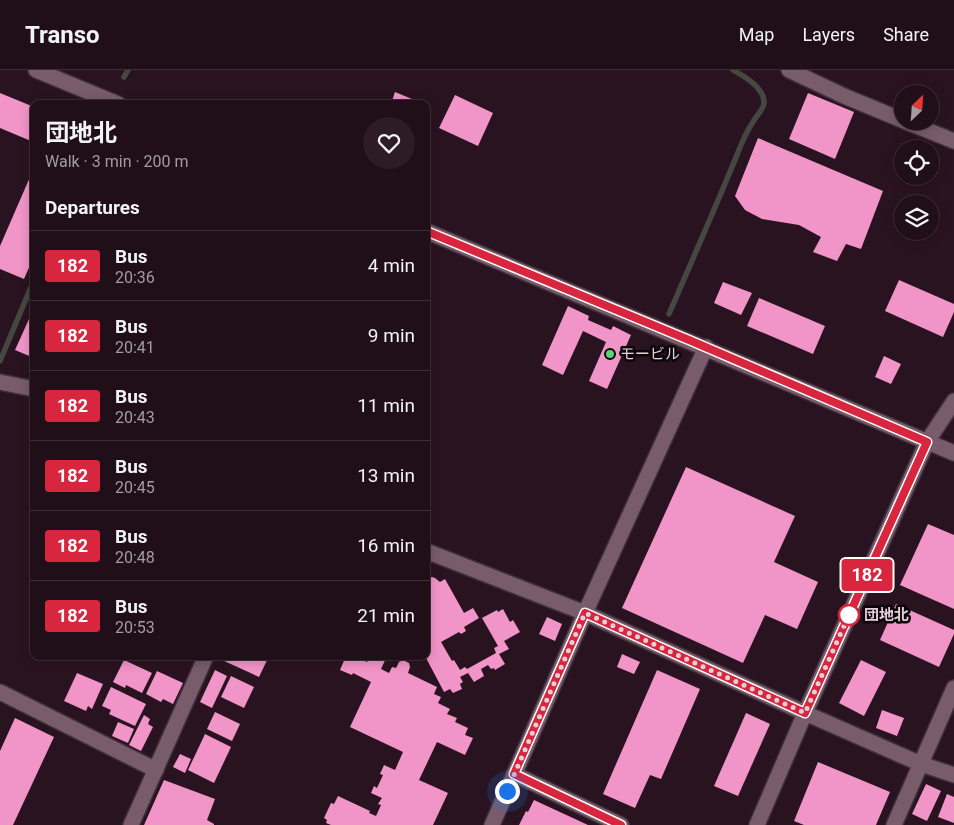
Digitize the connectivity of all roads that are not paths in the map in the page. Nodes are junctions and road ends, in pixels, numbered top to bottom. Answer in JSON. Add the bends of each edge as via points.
{"nodes":[{"id":1,"x":36,"y":70,"type":"edge"},
{"id":2,"x":789,"y":70,"type":"edge"},
{"id":3,"x":108,"y":100,"type":"edge"},
{"id":4,"x":894,"y":117,"type":"edge"},
{"id":5,"x":926,"y":130,"type":"edge"},
{"id":6,"x":954,"y":141,"type":"edge"},
{"id":7,"x":430,"y":233,"type":"edge"},
{"id":8,"x":706,"y":348,"type":"junction"},
{"id":9,"x":0,"y":382,"type":"edge"},
{"id":10,"x":30,"y":388,"type":"edge"},
{"id":11,"x":954,"y":400,"type":"edge"},
{"id":12,"x":927,"y":442,"type":"junction"},
{"id":13,"x":954,"y":453,"type":"edge"},
{"id":14,"x":430,"y":553,"type":"edge"},
{"id":15,"x":585,"y":613,"type":"junction"},
{"id":16,"x":204,"y":660,"type":"edge"},
{"id":17,"x":954,"y":688,"type":"edge"},
{"id":18,"x":0,"y":692,"type":"edge"},
{"id":19,"x":805,"y":713,"type":"junction"},
{"id":20,"x":921,"y":764,"type":"junction"},
{"id":21,"x":156,"y":770,"type":"junction"},
{"id":22,"x":514,"y":774,"type":"junction"},
{"id":23,"x":954,"y":775,"type":"edge"},
{"id":24,"x":617,"y":824,"type":"edge"},
{"id":25,"x":131,"y":825,"type":"edge"},
{"id":26,"x":492,"y":825,"type":"edge"},
{"id":27,"x":757,"y":825,"type":"edge"},
{"id":28,"x":894,"y":825,"type":"edge"}],
"edges":[{"from":1,"to":3,"type":"street"},
{"from":2,"to":4,"type":"street"},
{"from":5,"to":6,"type":"street"},
{"from":7,"to":8,"type":"street"},
{"from":8,"to":12,"type":"street"},
{"from":8,"to":15,"type":"street"},
{"from":9,"to":10,"type":"street"},
{"from":11,"to":12,"type":"street"},
{"from":12,"to":13,"type":"street"},
{"from":12,"to":19,"type":"street"},
{"from":14,"to":15,"type":"street"},
{"from":15,"to":19,"type":"street"},
{"from":15,"to":22,"type":"street"},
{"from":16,"to":21,"type":"street"},
{"from":17,"to":20,"type":"street"},
{"from":18,"to":21,"type":"street"},
{"from":19,"to":20,"type":"street"},
{"from":19,"to":27,"type":"street"},
{"from":20,"to":23,"type":"street"},
{"from":20,"to":28,"type":"street"},
{"from":21,"to":25,"type":"street"},
{"from":22,"to":24,"type":"street"},
{"from":22,"to":26,"type":"street"}]}
